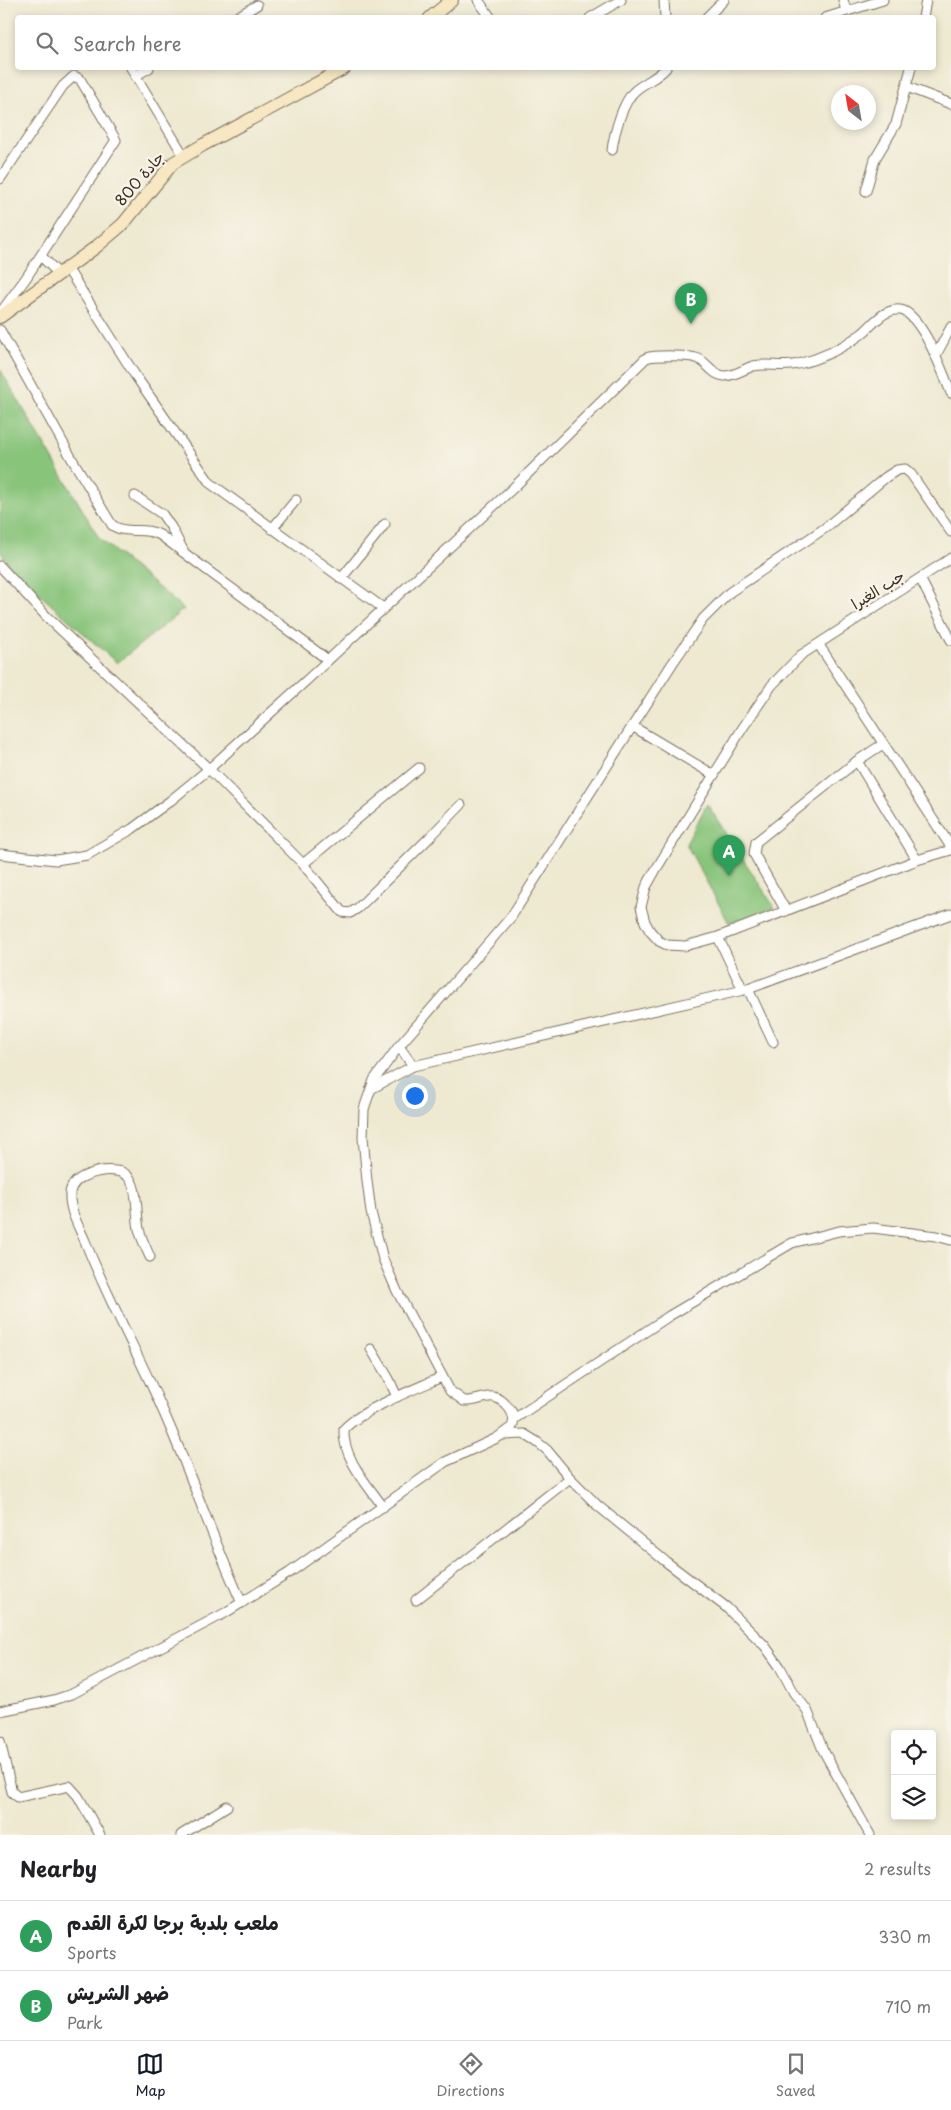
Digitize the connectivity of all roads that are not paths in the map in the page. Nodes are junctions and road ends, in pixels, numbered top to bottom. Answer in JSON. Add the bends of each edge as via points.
{"nodes":[{"id":1,"x":452,"y":0,"type":"edge"},
{"id":2,"x":478,"y":0,"type":"edge"},
{"id":3,"x":621,"y":0,"type":"edge"},
{"id":4,"x":664,"y":0,"type":"edge"},
{"id":5,"x":724,"y":0,"type":"edge"},
{"id":6,"x":843,"y":0,"type":"edge"},
{"id":7,"x":883,"y":0,"type":"edge"},
{"id":8,"x":926,"y":0,"type":"edge"},
{"id":9,"x":257,"y":5,"type":"dead end"},
{"id":10,"x":846,"y":11,"type":"junction"},
{"id":11,"x":240,"y":15,"type":"edge"},
{"id":12,"x":434,"y":15,"type":"edge"},
{"id":13,"x":488,"y":15,"type":"edge"},
{"id":14,"x":595,"y":15,"type":"edge"},
{"id":15,"x":665,"y":15,"type":"edge"},
{"id":16,"x":709,"y":15,"type":"edge"},
{"id":17,"x":834,"y":15,"type":"edge"},
{"id":18,"x":924,"y":15,"type":"edge"},
{"id":19,"x":132,"y":70,"type":"edge"},
{"id":20,"x":146,"y":70,"type":"edge"},
{"id":21,"x":341,"y":70,"type":"edge"},
{"id":22,"x":664,"y":70,"type":"edge"},
{"id":23,"x":911,"y":70,"type":"edge"},
{"id":24,"x":135,"y":76,"type":"junction"},
{"id":25,"x":907,"y":87,"type":"junction"},
{"id":26,"x":951,"y":104,"type":"edge"},
{"id":27,"x":612,"y":150,"type":"dead end"},
{"id":28,"x":184,"y":156,"type":"junction"},
{"id":29,"x":0,"y":179,"type":"edge"},
{"id":30,"x":866,"y":191,"type":"dead end"},
{"id":31,"x":41,"y":256,"type":"junction"},
{"id":32,"x":63,"y":271,"type":"junction"},
{"id":33,"x":0,"y":316,"type":"edge"},
{"id":34,"x":951,"y":327,"type":"edge"},
{"id":35,"x":0,"y":330,"type":"edge"},
{"id":36,"x":936,"y":355,"type":"junction"},
{"id":37,"x":951,"y":392,"type":"edge"},
{"id":38,"x":135,"y":496,"type":"dead end"},
{"id":39,"x":296,"y":500,"type":"dead end"},
{"id":40,"x":385,"y":524,"type":"dead end"},
{"id":41,"x":272,"y":529,"type":"junction"},
{"id":42,"x":951,"y":532,"type":"edge"},
{"id":43,"x":186,"y":556,"type":"junction"},
{"id":44,"x":951,"y":558,"type":"edge"},
{"id":45,"x":0,"y":566,"type":"edge"},
{"id":46,"x":341,"y":579,"type":"junction"},
{"id":47,"x":920,"y":580,"type":"junction"},
{"id":48,"x":382,"y":608,"type":"junction"},
{"id":49,"x":951,"y":640,"type":"edge"},
{"id":50,"x":819,"y":645,"type":"junction"},
{"id":51,"x":328,"y":660,"type":"junction"},
{"id":52,"x":632,"y":726,"type":"junction"},
{"id":53,"x":883,"y":744,"type":"junction"},
{"id":54,"x":857,"y":761,"type":"junction"},
{"id":55,"x":419,"y":768,"type":"dead end"},
{"id":56,"x":209,"y":769,"type":"junction"},
{"id":57,"x":714,"y":775,"type":"junction"},
{"id":58,"x":461,"y":805,"type":"dead end"},
{"id":59,"x":951,"y":849,"type":"edge"},
{"id":60,"x":0,"y":854,"type":"edge"},
{"id":61,"x":917,"y":860,"type":"junction"},
{"id":62,"x":303,"y":864,"type":"junction"},
{"id":63,"x":786,"y":911,"type":"junction"},
{"id":64,"x":951,"y":914,"type":"edge"},
{"id":65,"x":718,"y":937,"type":"junction"},
{"id":66,"x":745,"y":990,"type":"junction"},
{"id":67,"x":773,"y":1042,"type":"dead end"},
{"id":68,"x":400,"y":1046,"type":"junction"},
{"id":69,"x":413,"y":1066,"type":"junction"},
{"id":70,"x":371,"y":1089,"type":"junction"},
{"id":71,"x":951,"y":1240,"type":"edge"},
{"id":72,"x":150,"y":1257,"type":"dead end"},
{"id":73,"x":371,"y":1349,"type":"dead end"},
{"id":74,"x":442,"y":1377,"type":"junction"},
{"id":75,"x":397,"y":1397,"type":"junction"},
{"id":76,"x":514,"y":1419,"type":"junction"},
{"id":77,"x":503,"y":1435,"type":"junction"},
{"id":78,"x":570,"y":1478,"type":"junction"},
{"id":79,"x":383,"y":1507,"type":"junction"},
{"id":80,"x":416,"y":1600,"type":"dead end"},
{"id":81,"x":242,"y":1603,"type":"junction"},
{"id":82,"x":0,"y":1711,"type":"edge"},
{"id":83,"x":0,"y":1741,"type":"edge"},
{"id":84,"x":227,"y":1806,"type":"dead end"},
{"id":85,"x":100,"y":1835,"type":"edge"},
{"id":86,"x":181,"y":1835,"type":"edge"},
{"id":87,"x":870,"y":1835,"type":"edge"}],
"edges":[{"from":1,"to":12,"type":"main road"},
{"from":2,"to":13,"type":"street"},
{"from":3,"to":14,"type":"street"},
{"from":4,"to":15,"type":"street"},
{"from":5,"to":16,"type":"street"},
{"from":6,"to":10,"type":"street"},
{"from":7,"to":10,"type":"street"},
{"from":8,"to":18,"type":"street"},
{"from":9,"to":11,"type":"street"},
{"from":10,"to":17,"type":"street"},
{"from":19,"to":24,"type":"street"},
{"from":20,"to":24,"type":"street"},
{"from":21,"to":28,"type":"main road","name":"جادة 800"},
{"from":22,"to":27,"type":"street","via":[[631,95],[620,119]]},
{"from":23,"to":25,"type":"street"},
{"from":24,"to":28,"type":"street"},
{"from":25,"to":26,"type":"street"},
{"from":25,"to":30,"type":"street","via":[[896,124],[875,158]]},
{"from":28,"to":32,"type":"main road","name":"جادة 800","via":[[158,178],[144,200],[122,224]]},
{"from":29,"to":31,"type":"street","via":[[63,86],[74,76],[80,79],[116,140]]},
{"from":31,"to":32,"type":"street"},
{"from":31,"to":33,"type":"street"},
{"from":32,"to":33,"type":"main road","name":"جادة 800"},
{"from":32,"to":41,"type":"street","via":[[210,483]]},
{"from":34,"to":36,"type":"street"},
{"from":35,"to":43,"type":"street","via":[[112,525],[155,532]]},
{"from":36,"to":37,"type":"street"},
{"from":36,"to":48,"type":"street","via":[[915,320],[898,309],[884,314],[862,335],[843,346],[797,365],[760,365],[724,376],[699,359],[646,358],[512,489]]},
{"from":38,"to":43,"type":"street","via":[[162,514]]},
{"from":39,"to":41,"type":"street"},
{"from":40,"to":46,"type":"street"},
{"from":41,"to":46,"type":"street"},
{"from":42,"to":52,"type":"street","via":[[911,474],[905,469],[897,470],[825,528],[730,592],[716,605],[690,637]]},
{"from":43,"to":51,"type":"street"},
{"from":44,"to":47,"type":"street","name":"جب الغبرا"},
{"from":45,"to":56,"type":"street","via":[[46,617]]},
{"from":46,"to":48,"type":"street"},
{"from":47,"to":49,"type":"street"},
{"from":47,"to":50,"type":"street","name":"جب الغبرا"},
{"from":48,"to":51,"type":"street"},
{"from":50,"to":53,"type":"street"},
{"from":50,"to":57,"type":"street","name":"جب الغبرا","via":[[801,655],[772,685]]},
{"from":51,"to":56,"type":"street"},
{"from":52,"to":57,"type":"street"},
{"from":52,"to":68,"type":"street","via":[[511,917]]},
{"from":53,"to":54,"type":"street"},
{"from":53,"to":59,"type":"street"},
{"from":54,"to":61,"type":"street"},
{"from":54,"to":63,"type":"street","via":[[754,845],[754,854]]},
{"from":55,"to":62,"type":"street"},
{"from":56,"to":60,"type":"street","via":[[132,829],[92,853],[56,860]]},
{"from":56,"to":62,"type":"street"},
{"from":57,"to":65,"type":"street","name":"جب الغبرا","via":[[646,887],[641,907],[650,931],[667,946],[684,946]]},
{"from":58,"to":62,"type":"street","via":[[352,912],[339,910]]},
{"from":59,"to":61,"type":"street"},
{"from":61,"to":63,"type":"street"},
{"from":63,"to":65,"type":"street"},
{"from":64,"to":66,"type":"street"},
{"from":65,"to":66,"type":"street"},
{"from":66,"to":67,"type":"street"},
{"from":66,"to":69,"type":"street"},
{"from":68,"to":69,"type":"street"},
{"from":68,"to":70,"type":"street","via":[[374,1080]]},
{"from":69,"to":70,"type":"street"},
{"from":70,"to":74,"type":"street","via":[[364,1110],[363,1137],[371,1212],[387,1267]]},
{"from":71,"to":76,"type":"street","via":[[873,1228],[838,1231],[792,1243],[669,1316]]},
{"from":72,"to":81,"type":"street","via":[[140,1233],[134,1189],[127,1174],[104,1170],[88,1175],[74,1185],[70,1194],[73,1214],[101,1282],[164,1413]]},
{"from":73,"to":75,"type":"street"},
{"from":74,"to":75,"type":"street"},
{"from":74,"to":76,"type":"street","via":[[450,1391],[461,1400],[467,1402],[494,1396],[511,1410]]},
{"from":75,"to":79,"type":"street","via":[[344,1429],[354,1464]]},
{"from":76,"to":77,"type":"street","via":[[512,1427]]},
{"from":77,"to":78,"type":"street","via":[[524,1434],[531,1438],[547,1450]]},
{"from":77,"to":79,"type":"street","via":[[445,1462]]},
{"from":78,"to":80,"type":"street"},
{"from":78,"to":87,"type":"street","via":[[597,1505],[726,1607],[765,1646],[807,1710],[823,1750]]},
{"from":79,"to":81,"type":"street"},
{"from":81,"to":82,"type":"street","via":[[86,1687],[54,1700]]},
{"from":83,"to":85,"type":"street","via":[[14,1796],[70,1786]]},
{"from":84,"to":86,"type":"street"}]}
